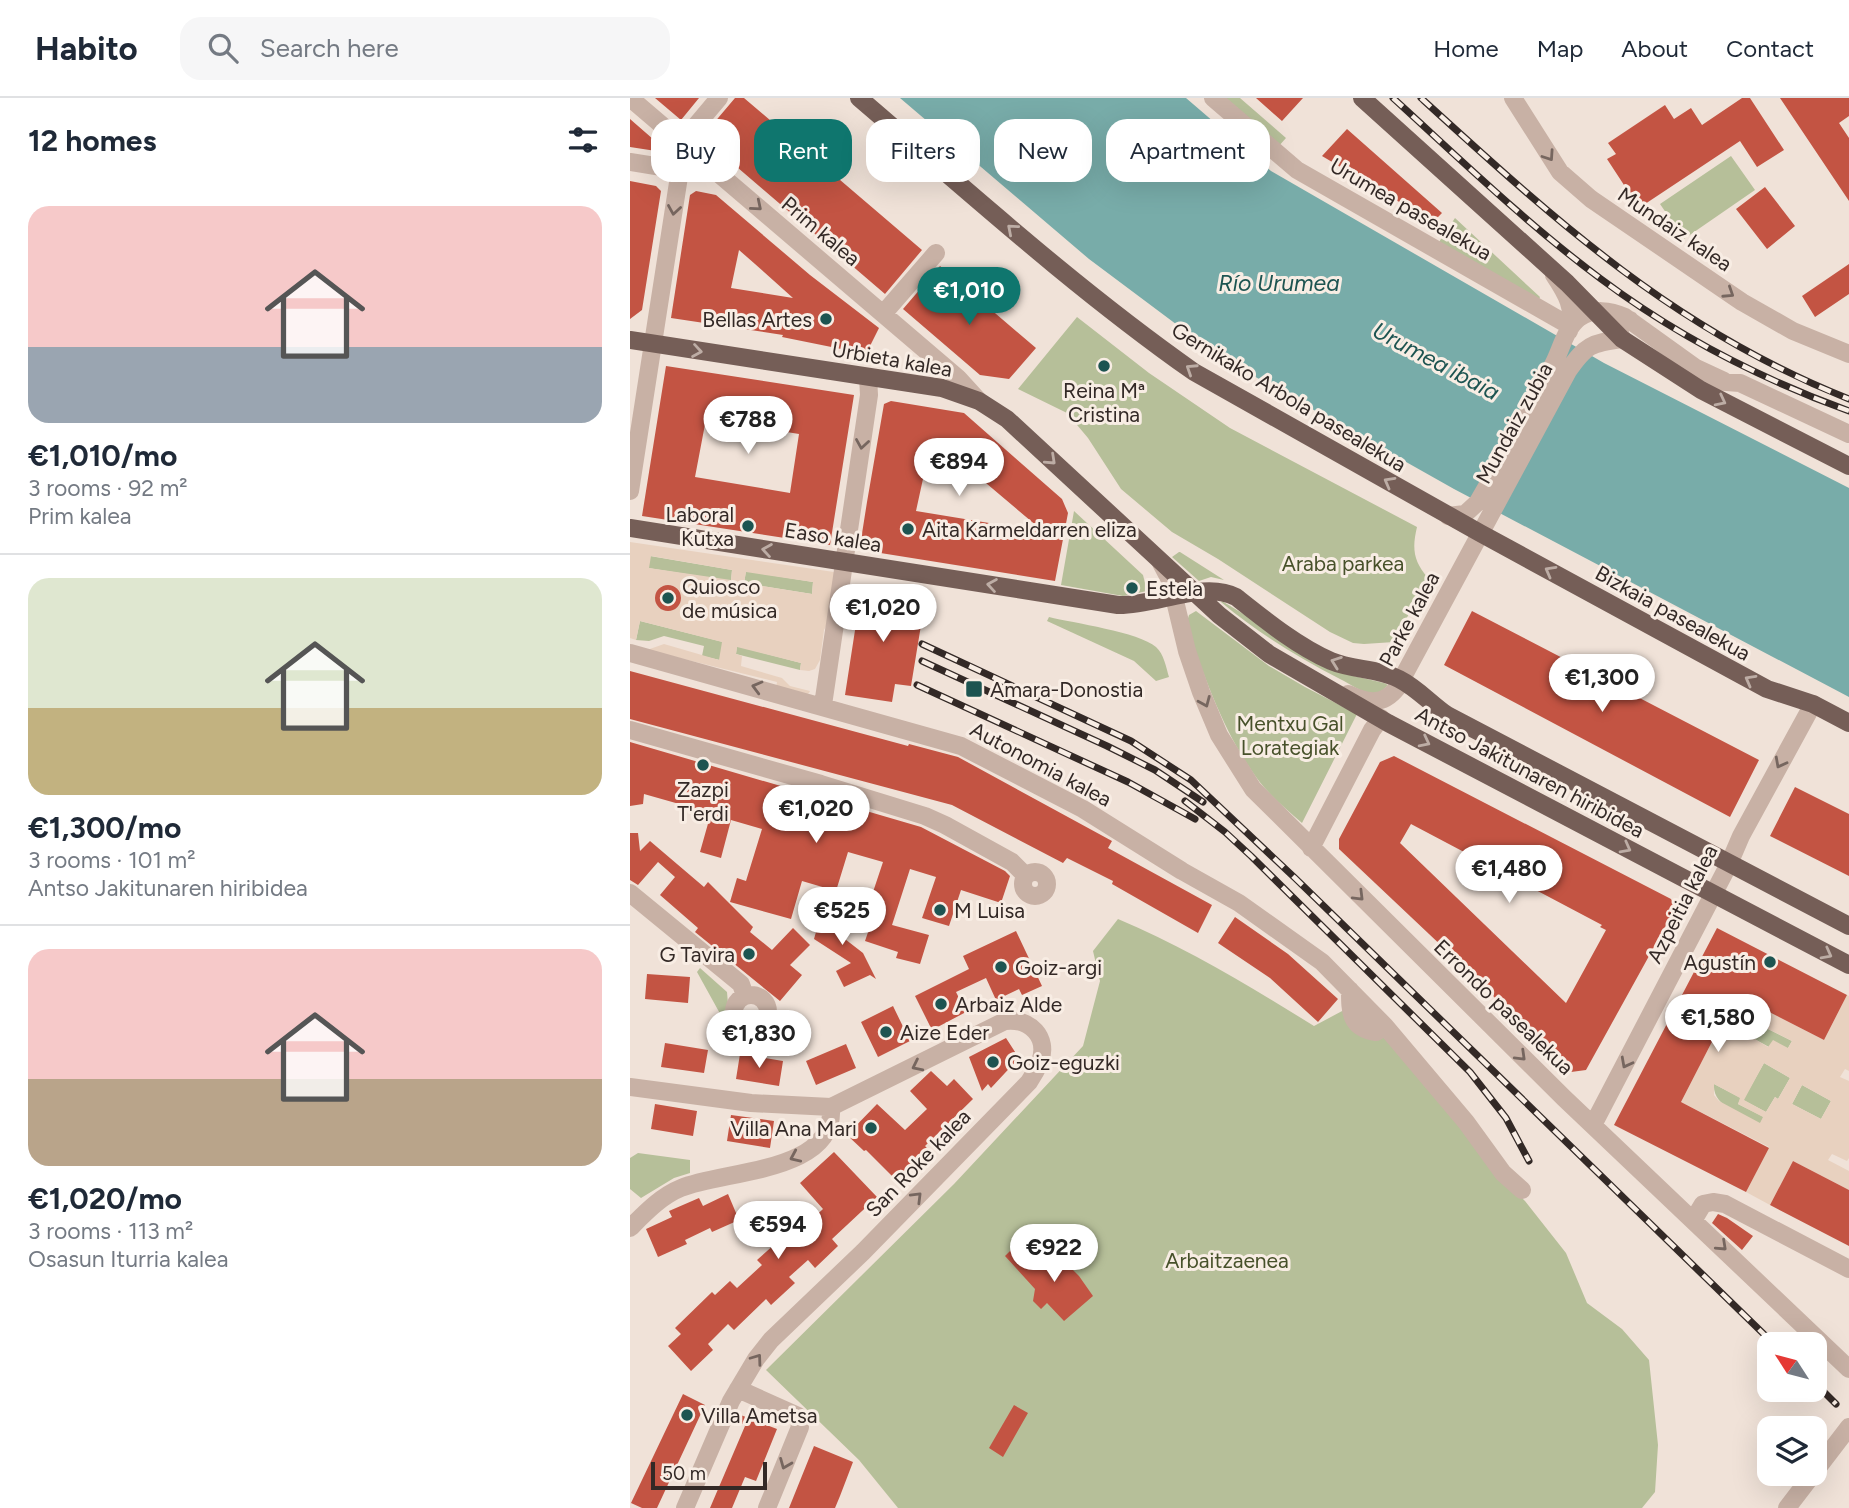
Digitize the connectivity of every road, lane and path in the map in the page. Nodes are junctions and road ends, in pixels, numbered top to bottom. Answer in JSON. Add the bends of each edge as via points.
{"nodes":[{"id":1,"x":630,"y":98,"type":"edge"},
{"id":2,"x":719,"y":98,"type":"edge"},
{"id":3,"x":859,"y":98,"type":"edge"},
{"id":4,"x":1213,"y":98,"type":"edge"},
{"id":5,"x":1362,"y":98,"type":"edge"},
{"id":6,"x":1513,"y":98,"type":"edge"},
{"id":7,"x":655,"y":119,"type":"edge"},
{"id":8,"x":701,"y":119,"type":"edge"},
{"id":9,"x":630,"y":162,"type":"edge"},
{"id":10,"x":651,"y":165,"type":"edge"},
{"id":11,"x":678,"y":182,"type":"edge"},
{"id":12,"x":729,"y":182,"type":"edge"},
{"id":13,"x":936,"y":253,"type":"dead end"},
{"id":14,"x":1550,"y":269,"type":"junction"},
{"id":15,"x":1594,"y":312,"type":"junction"},
{"id":16,"x":883,"y":314,"type":"junction"},
{"id":17,"x":1630,"y":320,"type":"junction"},
{"id":18,"x":1565,"y":331,"type":"junction"},
{"id":19,"x":1622,"y":339,"type":"junction"},
{"id":20,"x":630,"y":340,"type":"edge"},
{"id":21,"x":653,"y":344,"type":"junction"},
{"id":22,"x":1849,"y":354,"type":"edge"},
{"id":23,"x":868,"y":377,"type":"junction"},
{"id":24,"x":1682,"y":379,"type":"junction"},
{"id":25,"x":1724,"y":381,"type":"junction"},
{"id":26,"x":979,"y":401,"type":"junction"},
{"id":27,"x":1849,"y":434,"type":"edge"},
{"id":28,"x":1849,"y":466,"type":"edge"},
{"id":29,"x":630,"y":491,"type":"edge"},
{"id":30,"x":1485,"y":506,"type":"junction"},
{"id":31,"x":1448,"y":516,"type":"junction"},
{"id":32,"x":630,"y":528,"type":"edge"},
{"id":33,"x":1480,"y":534,"type":"junction"},
{"id":34,"x":844,"y":562,"type":"junction"},
{"id":35,"x":1160,"y":562,"type":"junction"},
{"id":36,"x":1175,"y":597,"type":"junction"},
{"id":37,"x":1199,"y":597,"type":"junction"},
{"id":38,"x":1180,"y":619,"type":"junction"},
{"id":39,"x":630,"y":653,"type":"edge"},
{"id":40,"x":1402,"y":681,"type":"junction"},
{"id":41,"x":1322,"y":686,"type":"junction"},
{"id":42,"x":1813,"y":704,"type":"junction"},
{"id":43,"x":823,"y":705,"type":"junction"},
{"id":44,"x":1381,"y":719,"type":"junction"},
{"id":45,"x":1849,"y":723,"type":"edge"},
{"id":46,"x":630,"y":730,"type":"edge"},
{"id":47,"x":1311,"y":848,"type":"junction"},
{"id":48,"x":1730,"y":864,"type":"junction"},
{"id":49,"x":1026,"y":875,"type":"dead end"},
{"id":50,"x":630,"y":893,"type":"edge"},
{"id":51,"x":1714,"y":894,"type":"junction"},
{"id":52,"x":1849,"y":926,"type":"edge"},
{"id":53,"x":1849,"y":965,"type":"edge"},
{"id":54,"x":745,"y":996,"type":"dead end"},
{"id":55,"x":630,"y":1087,"type":"edge"},
{"id":56,"x":831,"y":1107,"type":"junction"},
{"id":57,"x":1593,"y":1125,"type":"junction"},
{"id":58,"x":1522,"y":1189,"type":"dead end"},
{"id":59,"x":1694,"y":1219,"type":"junction"},
{"id":60,"x":630,"y":1228,"type":"edge"},
{"id":61,"x":1849,"y":1269,"type":"edge"},
{"id":62,"x":1849,"y":1368,"type":"edge"},
{"id":63,"x":737,"y":1389,"type":"junction"},
{"id":64,"x":1849,"y":1427,"type":"edge"},
{"id":65,"x":685,"y":1508,"type":"edge"},
{"id":66,"x":767,"y":1508,"type":"edge"},
{"id":67,"x":1787,"y":1508,"type":"edge"}],
"edges":[{"from":1,"to":7,"type":"street","name":"Prim kalea"},
{"from":2,"to":8,"type":"street"},
{"from":31,"to":3,"type":"main road","name":"Gernikako Arbola pasealekua","one_way":true,"via":[[1228,392],[1151,342]]},
{"from":4,"to":18,"type":"street","name":"Urumea pasealekua","via":[[1297,170]]},
{"from":5,"to":14,"type":"main road"},
{"from":6,"to":22,"type":"street","name":"Mundaiz kalea","one_way":true,"via":[[1560,172],[1591,199],[1793,331]]},
{"from":9,"to":10,"type":"street"},
{"from":11,"to":21,"type":"street","one_way":true},
{"from":12,"to":16,"type":"street","name":"Prim kalea","one_way":true},
{"from":13,"to":16,"type":"street"},
{"from":14,"to":15,"type":"main road"},
{"from":14,"to":18,"type":"street","via":[[1570,304],[1572,318]]},
{"from":15,"to":17,"type":"street","via":[[1614,312]]},
{"from":15,"to":18,"type":"street"},
{"from":15,"to":19,"type":"main road"},
{"from":16,"to":26,"type":"street","name":"Prim kalea"},
{"from":17,"to":19,"type":"street","via":[[1618,327]]},
{"from":17,"to":25,"type":"street","via":[[1696,368]]},
{"from":18,"to":30,"type":"street","name":"Mundaiz zubia","via":[[1555,363]]},
{"from":19,"to":24,"type":"main road"},
{"from":19,"to":30,"type":"street","name":"Mundaiz zubia","via":[[1590,346],[1568,371]]},
{"from":20,"to":21,"type":"main road","name":"Urbieta kalea"},
{"from":21,"to":23,"type":"main road","name":"Urbieta kalea","one_way":true},
{"from":21,"to":29,"type":"street"},
{"from":23,"to":26,"type":"main road","name":"Urbieta kalea","via":[[942,388]]},
{"from":23,"to":34,"type":"street","one_way":true},
{"from":24,"to":25,"type":"street"},
{"from":24,"to":28,"type":"main road","one_way":true},
{"from":25,"to":27,"type":"street","via":[[1740,383]]},
{"from":26,"to":35,"type":"main road","name":"Urbieta kalea","one_way":true,"via":[[1007,419]]},
{"from":30,"to":31,"type":"street","name":"Mundaiz zubia"},
{"from":30,"to":33,"type":"street","name":"Mundaiz zubia"},
{"from":31,"to":33,"type":"main road","name":"Gernikako Arbola pasealekua"},
{"from":34,"to":32,"type":"main road","name":"Easo kalea","one_way":true},
{"from":33,"to":40,"type":"street","name":"Parke kalea"},
{"from":42,"to":33,"type":"main road","name":"Bizkaia pasealekua","one_way":true,"via":[[1767,689]]},
{"from":36,"to":34,"type":"main road","name":"Easo kalea","one_way":true,"via":[[1118,605]]},
{"from":34,"to":43,"type":"street"},
{"from":35,"to":36,"type":"street"},
{"from":35,"to":37,"type":"main road","name":"Antso Jakitunaren hiribidea"},
{"from":36,"to":37,"type":"main road","name":"Easo kalea"},
{"from":36,"to":38,"type":"street"},
{"from":37,"to":38,"type":"street","via":[[1187,605]]},
{"from":40,"to":37,"type":"main road","name":"Antso Jakitunaren hiribidea","one_way":true,"via":[[1333,662],[1222,591]]},
{"from":37,"to":41,"type":"main road","name":"Antso Jakitunaren hiribidea","via":[[1269,654]]},
{"from":38,"to":47,"type":"street","name":"Errondo pasealekua","one_way":true,"via":[[1219,735],[1253,789]]},
{"from":43,"to":39,"type":"street","name":"Autonomia kalea","one_way":true},
{"from":40,"to":41,"type":"street","name":"Parke kalea","via":[[1387,698],[1373,702]]},
{"from":40,"to":48,"type":"main road","name":"Antso Jakitunaren hiribidea","via":[[1447,715]]},
{"from":41,"to":44,"type":"main road","name":"Antso Jakitunaren hiribidea"},
{"from":42,"to":45,"type":"main road","name":"Bizkaia pasealekua"},
{"from":42,"to":48,"type":"street","name":"Azpeitia kalea","one_way":true},
{"from":43,"to":58,"type":"street","name":"Autonomia kalea","via":[[961,746],[1083,809],[1239,903],[1322,962],[1350,990],[1355,1022],[1376,1032],[1385,1026],[1503,1173]]},
{"from":44,"to":47,"type":"street"},
{"from":44,"to":51,"type":"main road","name":"Antso Jakitunaren hiribidea","one_way":true},
{"from":46,"to":49,"type":"street","via":[[925,817],[1012,862]]},
{"from":47,"to":57,"type":"street","name":"Errondo pasealekua","one_way":true},
{"from":48,"to":51,"type":"street","name":"Azpeitia kalea"},
{"from":48,"to":52,"type":"main road","name":"Antso Jakitunaren hiribidea"},
{"from":50,"to":54,"type":"street","via":[[741,984]]},
{"from":51,"to":53,"type":"main road","name":"Antso Jakitunaren hiribidea","one_way":true},
{"from":51,"to":57,"type":"street","name":"Azpeitia kalea","one_way":true},
{"from":55,"to":56,"type":"street","name":"San Roke kalea","via":[[751,1103]]},
{"from":56,"to":60,"type":"street","one_way":true,"via":[[828,1132],[816,1146],[795,1158],[680,1188],[653,1205]]},
{"from":63,"to":56,"type":"street","name":"San Roke kalea","one_way":true,"via":[[771,1340],[1029,1082],[1041,1060],[1041,1039],[1029,1025],[1005,1021]]},
{"from":57,"to":59,"type":"street","name":"Errondo pasealekua"},
{"from":59,"to":61,"type":"street","via":[[1703,1204],[1725,1204]]},
{"from":59,"to":62,"type":"street","name":"Errondo pasealekua","one_way":true},
{"from":63,"to":65,"type":"street","name":"San Roke kalea"},
{"from":63,"to":66,"type":"street","one_way":true,"via":[[798,1416],[800,1427]]},
{"from":64,"to":67,"type":"street"}]}
